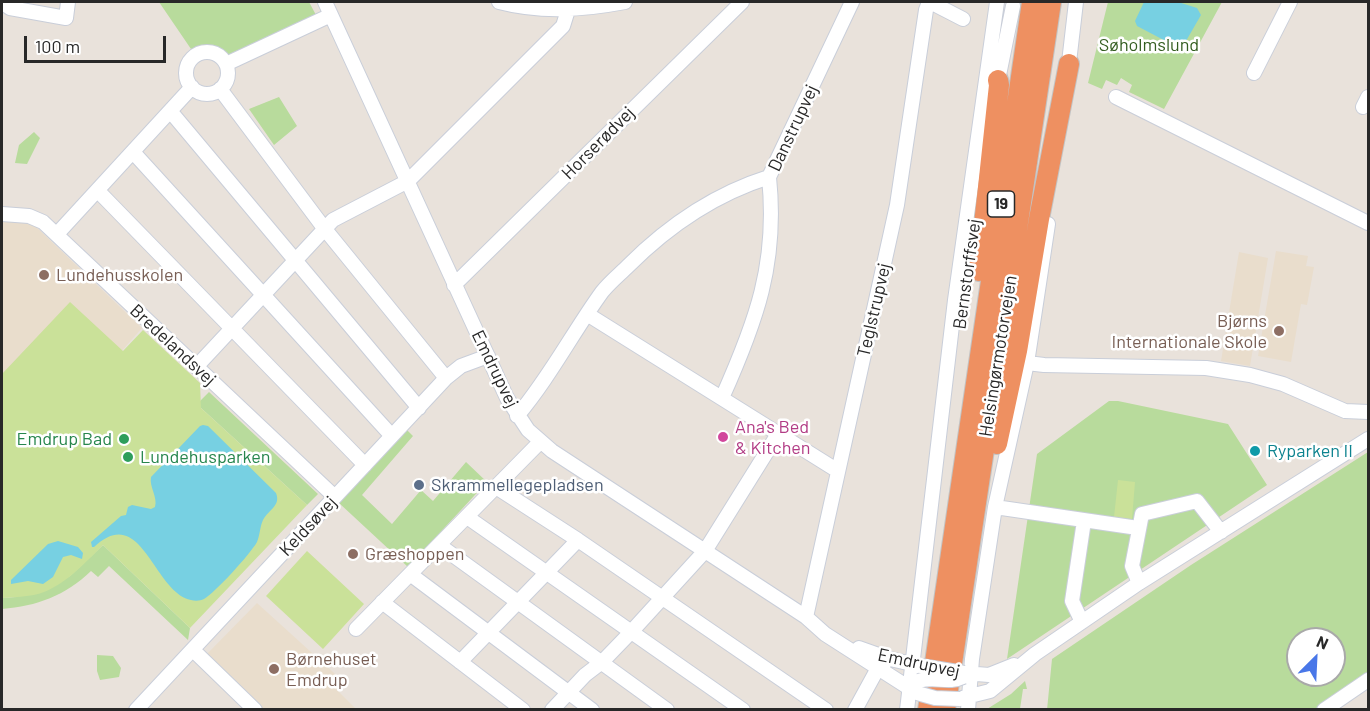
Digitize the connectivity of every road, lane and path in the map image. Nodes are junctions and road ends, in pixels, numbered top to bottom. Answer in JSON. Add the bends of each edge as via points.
{"nodes":[{"id":1,"x":4,"y":2,"type":"edge"},
{"id":2,"x":68,"y":2,"type":"edge"},
{"id":3,"x":325,"y":2,"type":"edge"},
{"id":4,"x":499,"y":2,"type":"edge"},
{"id":5,"x":625,"y":2,"type":"edge"},
{"id":6,"x":742,"y":2,"type":"edge"},
{"id":7,"x":852,"y":2,"type":"edge"},
{"id":8,"x":930,"y":2,"type":"edge"},
{"id":9,"x":997,"y":2,"type":"edge"},
{"id":10,"x":1032,"y":2,"type":"edge"},
{"id":11,"x":1051,"y":2,"type":"edge"},
{"id":12,"x":1076,"y":2,"type":"edge"},
{"id":13,"x":1084,"y":2,"type":"edge"},
{"id":14,"x":1290,"y":2,"type":"edge"},
{"id":15,"x":1013,"y":6,"type":"dead end"},
{"id":16,"x":568,"y":10,"type":"junction"},
{"id":17,"x":331,"y":15,"type":"junction"},
{"id":18,"x":963,"y":19,"type":"dead end"},
{"id":19,"x":226,"y":64,"type":"junction"},
{"id":20,"x":1069,"y":64,"type":"junction"},
{"id":21,"x":1254,"y":73,"type":"dead end"},
{"id":22,"x":998,"y":80,"type":"junction"},
{"id":23,"x":192,"y":87,"type":"junction"},
{"id":24,"x":220,"y":89,"type":"junction"},
{"id":25,"x":1116,"y":97,"type":"dead end"},
{"id":26,"x":171,"y":112,"type":"junction"},
{"id":27,"x":134,"y":152,"type":"junction"},
{"id":28,"x":770,"y":177,"type":"junction"},
{"id":29,"x":408,"y":181,"type":"junction"},
{"id":30,"x":98,"y":190,"type":"junction"},
{"id":31,"x":2,"y":214,"type":"edge"},
{"id":32,"x":1368,"y":223,"type":"edge"},
{"id":33,"x":324,"y":228,"type":"junction"},
{"id":34,"x":57,"y":234,"type":"junction"},
{"id":35,"x":294,"y":260,"type":"junction"},
{"id":36,"x":454,"y":285,"type":"junction"},
{"id":37,"x":263,"y":295,"type":"junction"},
{"id":38,"x":587,"y":314,"type":"junction"},
{"id":39,"x":233,"y":329,"type":"junction"},
{"id":40,"x":488,"y":356,"type":"junction"},
{"id":41,"x":1027,"y":363,"type":"junction"},
{"id":42,"x":196,"y":367,"type":"junction"},
{"id":43,"x":446,"y":378,"type":"junction"},
{"id":44,"x":722,"y":398,"type":"junction"},
{"id":45,"x":972,"y":406,"type":"junction"},
{"id":46,"x":419,"y":408,"type":"junction"},
{"id":47,"x":1368,"y":412,"type":"edge"},
{"id":48,"x":517,"y":416,"type":"junction"},
{"id":49,"x":778,"y":434,"type":"junction"},
{"id":50,"x":391,"y":435,"type":"junction"},
{"id":51,"x":1368,"y":439,"type":"edge"},
{"id":52,"x":540,"y":442,"type":"junction"},
{"id":53,"x":364,"y":465,"type":"junction"},
{"id":54,"x":838,"y":471,"type":"junction"},
{"id":55,"x":935,"y":472,"type":"junction"},
{"id":56,"x":496,"y":487,"type":"junction"},
{"id":57,"x":335,"y":497,"type":"junction"},
{"id":58,"x":995,"y":507,"type":"junction"},
{"id":59,"x":467,"y":517,"type":"junction"},
{"id":60,"x":1084,"y":521,"type":"junction"},
{"id":61,"x":1138,"y":528,"type":"junction"},
{"id":62,"x":1221,"y":532,"type":"junction"},
{"id":63,"x":578,"y":540,"type":"junction"},
{"id":64,"x":970,"y":540,"type":"junction"},
{"id":65,"x":439,"y":545,"type":"junction"},
{"id":66,"x":705,"y":551,"type":"junction"},
{"id":67,"x":547,"y":572,"type":"junction"},
{"id":68,"x":410,"y":574,"type":"junction"},
{"id":69,"x":1139,"y":583,"type":"junction"},
{"id":70,"x":662,"y":599,"type":"junction"},
{"id":71,"x":382,"y":602,"type":"junction"},
{"id":72,"x":518,"y":603,"type":"junction"},
{"id":73,"x":806,"y":617,"type":"junction"},
{"id":74,"x":1082,"y":622,"type":"junction"},
{"id":75,"x":356,"y":629,"type":"dead end"},
{"id":76,"x":632,"y":631,"type":"junction"},
{"id":77,"x":489,"y":632,"type":"junction"},
{"id":78,"x":193,"y":650,"type":"junction"},
{"id":79,"x":1035,"y":654,"type":"junction"},
{"id":80,"x":890,"y":659,"type":"junction"},
{"id":81,"x":460,"y":662,"type":"junction"},
{"id":82,"x":602,"y":662,"type":"junction"},
{"id":83,"x":917,"y":665,"type":"junction"},
{"id":84,"x":878,"y":668,"type":"junction"},
{"id":85,"x":966,"y":674,"type":"junction"},
{"id":86,"x":1368,"y":680,"type":"edge"},
{"id":87,"x":569,"y":692,"type":"junction"},
{"id":88,"x":918,"y":693,"type":"edge"},
{"id":89,"x":960,"y":704,"type":"edge"},
{"id":90,"x":136,"y":710,"type":"edge"},
{"id":91,"x":255,"y":710,"type":"edge"},
{"id":92,"x":523,"y":710,"type":"edge"},
{"id":93,"x":552,"y":710,"type":"edge"},
{"id":94,"x":592,"y":710,"type":"edge"},
{"id":95,"x":667,"y":710,"type":"edge"},
{"id":96,"x":743,"y":710,"type":"edge"},
{"id":97,"x":826,"y":710,"type":"edge"},
{"id":98,"x":855,"y":710,"type":"edge"},
{"id":99,"x":907,"y":710,"type":"edge"},
{"id":100,"x":1324,"y":710,"type":"edge"}],
"edges":[{"from":1,"to":2,"type":"street","via":[[10,9],[66,18]]},
{"from":3,"to":17,"type":"street","name":"Emdrupvej"},
{"from":4,"to":16,"type":"street"},
{"from":5,"to":16,"type":"street"},
{"from":6,"to":36,"type":"street","name":"Horserødvej"},
{"from":7,"to":28,"type":"street","name":"Danstrupvej"},
{"from":8,"to":18,"type":"street"},
{"from":8,"to":54,"type":"street","name":"Teglstrupvej","via":[[897,205]]},
{"from":9,"to":55,"type":"street"},
{"from":10,"to":45,"type":"highway","name":"Helsingørmotorvejen","number":"19"},
{"from":11,"to":64,"type":"highway","name":"Helsingørmotorvejen","number":"19"},
{"from":12,"to":20,"type":"street"},
{"from":13,"to":20,"type":"street"},
{"from":14,"to":21,"type":"street"},
{"from":15,"to":22,"type":"street","name":"Bernstorffsvej"},
{"from":16,"to":29,"type":"street","via":[[562,26]]},
{"from":17,"to":19,"type":"street"},
{"from":17,"to":29,"type":"street","name":"Emdrupvej"},
{"from":19,"to":23,"type":"street","via":[[216,54],[196,55],[187,66]]},
{"from":19,"to":24,"type":"street","via":[[227,78]]},
{"from":20,"to":41,"type":"street"},
{"from":20,"to":64,"type":"highway","via":[[1011,382]]},
{"from":22,"to":45,"type":"highway","via":[[973,326]]},
{"from":22,"to":55,"type":"street","name":"Bernstorffsvej","via":[[993,84]]},
{"from":23,"to":24,"type":"street","via":[[206,93]]},
{"from":23,"to":26,"type":"street"},
{"from":24,"to":33,"type":"street"},
{"from":25,"to":32,"type":"street"},
{"from":26,"to":27,"type":"street"},
{"from":26,"to":35,"type":"street"},
{"from":27,"to":30,"type":"street"},
{"from":27,"to":37,"type":"street"},
{"from":28,"to":38,"type":"street","via":[[717,198],[685,218],[604,289]]},
{"from":28,"to":44,"type":"street","name":"Danstrupvej","via":[[771,243],[767,272],[756,317]]},
{"from":29,"to":33,"type":"street"},
{"from":29,"to":36,"type":"street","name":"Emdrupvej"},
{"from":30,"to":34,"type":"street"},
{"from":30,"to":39,"type":"street"},
{"from":31,"to":34,"type":"street","name":"Bredelandsvej","via":[[28,216]]},
{"from":33,"to":35,"type":"street"},
{"from":33,"to":43,"type":"street"},
{"from":34,"to":42,"type":"street","name":"Bredelandsvej"},
{"from":35,"to":37,"type":"street"},
{"from":35,"to":46,"type":"street"},
{"from":36,"to":40,"type":"street","name":"Emdrupvej"},
{"from":37,"to":39,"type":"street"},
{"from":37,"to":50,"type":"street"},
{"from":38,"to":44,"type":"street"},
{"from":38,"to":48,"type":"street","via":[[533,398]]},
{"from":39,"to":42,"type":"street"},
{"from":39,"to":53,"type":"street"},
{"from":40,"to":43,"type":"street","name":"Keldsøvej","via":[[461,366]]},
{"from":40,"to":48,"type":"street","name":"Emdrupvej"},
{"from":41,"to":47,"type":"street","via":[[1206,368],[1283,384],[1345,411]]},
{"from":41,"to":58,"type":"street"},
{"from":42,"to":57,"type":"street","name":"Bredelandsvej"},
{"from":43,"to":46,"type":"street","name":"Keldsøvej"},
{"from":44,"to":49,"type":"street"},
{"from":45,"to":88,"type":"highway","name":"Helsingørmotorvejen","number":"19"},
{"from":46,"to":50,"type":"street","name":"Keldsøvej"},
{"from":48,"to":52,"type":"street","name":"Emdrupvej"},
{"from":49,"to":54,"type":"street"},
{"from":49,"to":66,"type":"street"},
{"from":50,"to":53,"type":"street","name":"Keldsøvej"},
{"from":51,"to":62,"type":"street"},
{"from":52,"to":56,"type":"street"},
{"from":52,"to":66,"type":"street","name":"Emdrupvej"},
{"from":53,"to":57,"type":"street","name":"Keldsøvej"},
{"from":54,"to":73,"type":"street","name":"Teglstrupvej"},
{"from":55,"to":83,"type":"street"},
{"from":56,"to":59,"type":"street"},
{"from":56,"to":63,"type":"street"},
{"from":57,"to":78,"type":"street","name":"Keldsøvej"},
{"from":58,"to":60,"type":"street"},
{"from":58,"to":85,"type":"street"},
{"from":59,"to":65,"type":"street"},
{"from":59,"to":67,"type":"street"},
{"from":60,"to":61,"type":"street"},
{"from":60,"to":74,"type":"street","via":[[1072,601]]},
{"from":61,"to":62,"type":"street","via":[[1142,514],[1197,501]]},
{"from":61,"to":69,"type":"street","via":[[1132,566]]},
{"from":62,"to":69,"type":"street"},
{"from":63,"to":67,"type":"street"},
{"from":63,"to":70,"type":"street"},
{"from":64,"to":89,"type":"highway","name":"Helsingørmotorvejen","number":"19"},
{"from":65,"to":68,"type":"street"},
{"from":65,"to":72,"type":"street"},
{"from":66,"to":70,"type":"street"},
{"from":66,"to":73,"type":"street","name":"Emdrupvej"},
{"from":67,"to":72,"type":"street"},
{"from":67,"to":76,"type":"street"},
{"from":68,"to":71,"type":"street"},
{"from":68,"to":77,"type":"street"},
{"from":69,"to":74,"type":"street"},
{"from":70,"to":76,"type":"street"},
{"from":70,"to":97,"type":"street"},
{"from":71,"to":75,"type":"street"},
{"from":71,"to":81,"type":"street"},
{"from":72,"to":77,"type":"street"},
{"from":72,"to":82,"type":"street"},
{"from":73,"to":80,"type":"street","name":"Emdrupvej","via":[[823,622],[861,649]]},
{"from":73,"to":84,"type":"street","name":"Emdrupvej"},
{"from":74,"to":79,"type":"street"},
{"from":76,"to":82,"type":"street"},
{"from":76,"to":96,"type":"street"},
{"from":77,"to":81,"type":"street"},
{"from":77,"to":87,"type":"street"},
{"from":78,"to":90,"type":"street","name":"Keldsøvej"},
{"from":78,"to":91,"type":"street"},
{"from":79,"to":85,"type":"street","via":[[989,675]]},
{"from":79,"to":89,"type":"street","via":[[990,691]]},
{"from":80,"to":83,"type":"street","name":"Emdrupvej"},
{"from":80,"to":84,"type":"street"},
{"from":81,"to":92,"type":"street"},
{"from":82,"to":87,"type":"street"},
{"from":82,"to":95,"type":"street"},
{"from":83,"to":85,"type":"street","name":"Emdrupvej","bridge":true},
{"from":83,"to":88,"type":"street"},
{"from":84,"to":88,"type":"street","name":"Emdrupvej"},
{"from":84,"to":98,"type":"street"},
{"from":85,"to":88,"type":"street","bridge":true,"via":[[953,680],[934,678]]},
{"from":85,"to":89,"type":"street"},
{"from":86,"to":100,"type":"street"},
{"from":87,"to":93,"type":"street"},
{"from":87,"to":94,"type":"street"},
{"from":88,"to":89,"type":"street","name":"Emdrupvej","bridge":true},
{"from":88,"to":99,"type":"street"}]}
